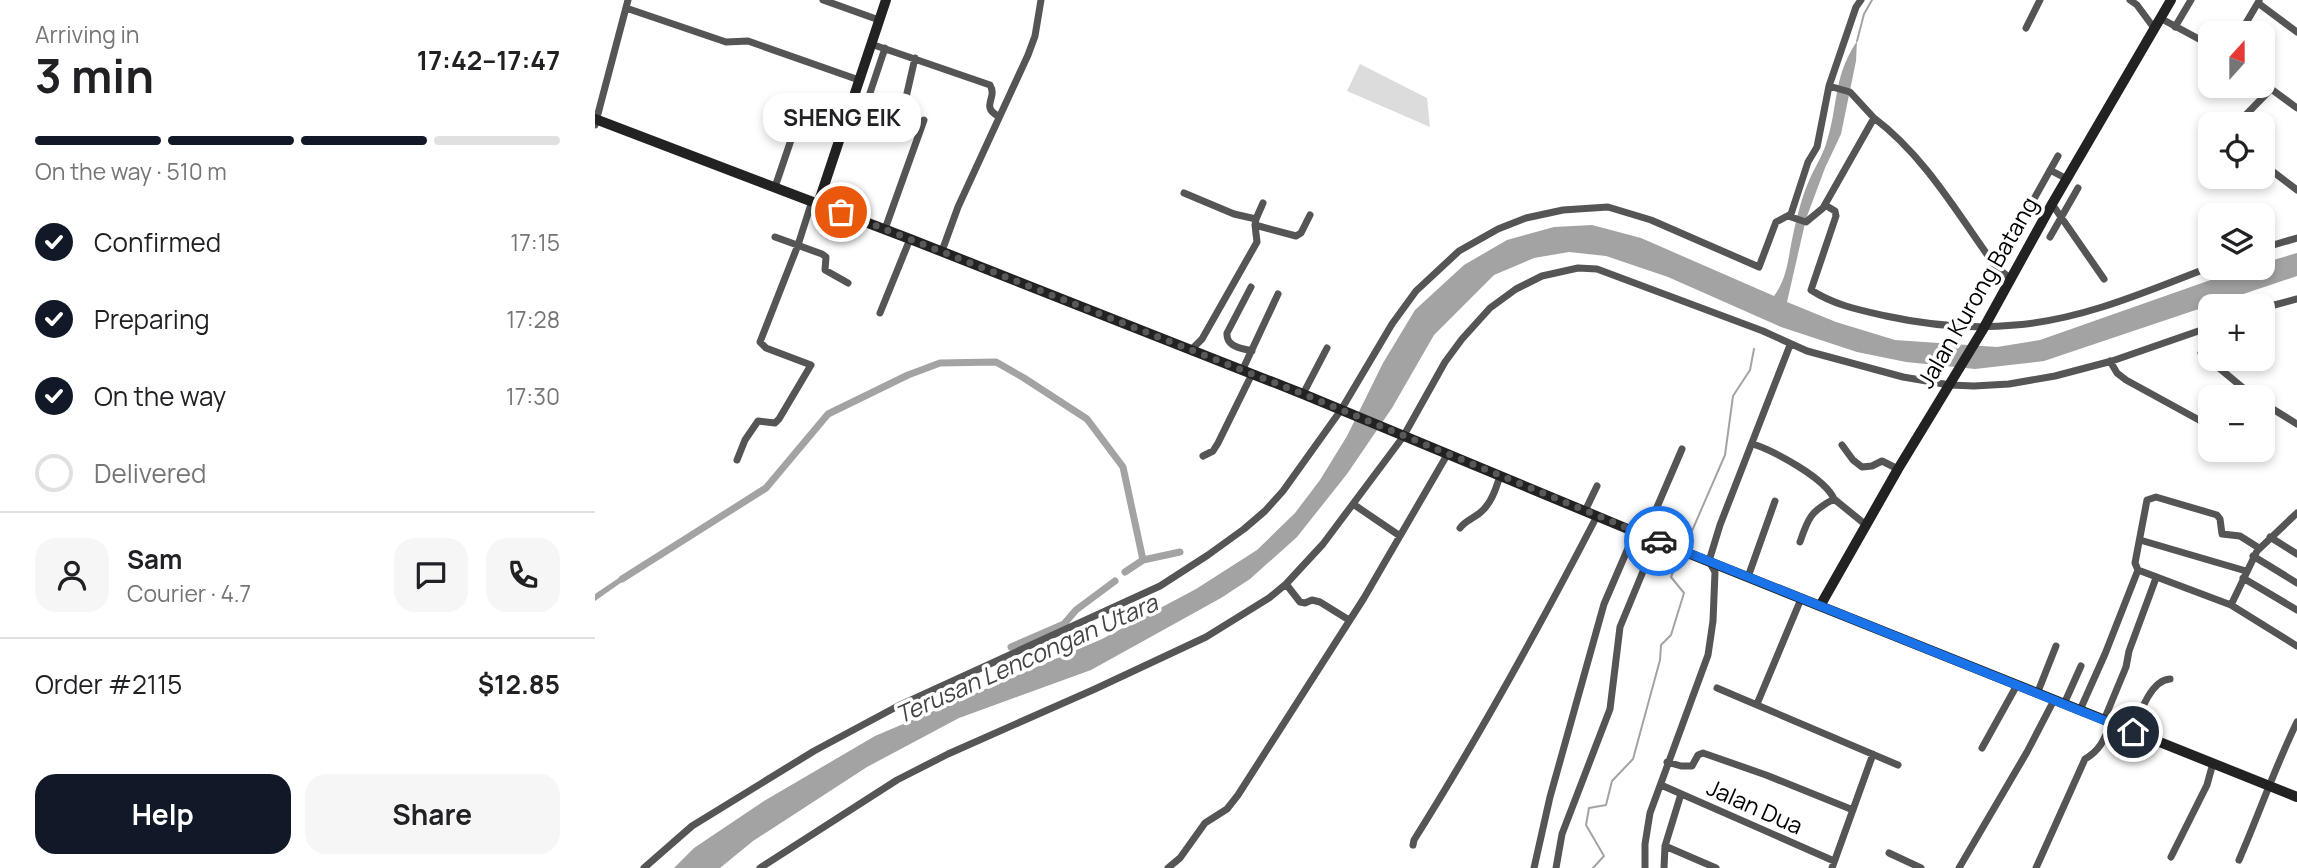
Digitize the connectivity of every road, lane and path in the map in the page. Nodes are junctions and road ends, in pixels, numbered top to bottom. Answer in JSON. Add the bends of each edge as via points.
{"nodes":[{"id":1,"x":823,"y":0,"type":"edge"},
{"id":2,"x":886,"y":0,"type":"edge"},
{"id":3,"x":1041,"y":0,"type":"edge"},
{"id":4,"x":1861,"y":0,"type":"edge"},
{"id":5,"x":2041,"y":0,"type":"edge"},
{"id":6,"x":2130,"y":0,"type":"edge"},
{"id":7,"x":2171,"y":0,"type":"edge"},
{"id":8,"x":2191,"y":0,"type":"edge"},
{"id":9,"x":2259,"y":2,"type":"edge"},
{"id":10,"x":627,"y":4,"type":"edge"},
{"id":11,"x":879,"y":20,"type":"junction"},
{"id":12,"x":2247,"y":21,"type":"edge"},
{"id":13,"x":2157,"y":23,"type":"junction"},
{"id":14,"x":2175,"y":27,"type":"junction"},
{"id":15,"x":2026,"y":28,"type":"dead end"},
{"id":16,"x":2297,"y":32,"type":"edge"},
{"id":17,"x":2198,"y":39,"type":"edge"},
{"id":18,"x":871,"y":44,"type":"junction"},
{"id":19,"x":885,"y":48,"type":"junction"},
{"id":20,"x":915,"y":58,"type":"junction"},
{"id":21,"x":859,"y":80,"type":"junction"},
{"id":22,"x":1832,"y":87,"type":"junction"},
{"id":23,"x":2275,"y":93,"type":"edge"},
{"id":24,"x":2262,"y":98,"type":"edge"},
{"id":25,"x":851,"y":107,"type":"junction"},
{"id":26,"x":2297,"y":108,"type":"edge"},
{"id":27,"x":864,"y":111,"type":"junction"},
{"id":28,"x":2248,"y":112,"type":"edge"},
{"id":29,"x":998,"y":116,"type":"junction"},
{"id":30,"x":1874,"y":118,"type":"junction"},
{"id":31,"x":924,"y":120,"type":"dead end"},
{"id":32,"x":595,"y":121,"type":"edge"},
{"id":33,"x":791,"y":140,"type":"dead end"},
{"id":34,"x":2058,"y":156,"type":"dead end"},
{"id":35,"x":2050,"y":170,"type":"junction"},
{"id":36,"x":2275,"y":173,"type":"edge"},
{"id":37,"x":2067,"y":179,"type":"junction"},
{"id":38,"x":775,"y":187,"type":"junction"},
{"id":39,"x":2078,"y":188,"type":"dead end"},
{"id":40,"x":2297,"y":190,"type":"edge"},
{"id":41,"x":1184,"y":193,"type":"dead end"},
{"id":42,"x":815,"y":203,"type":"junction"},
{"id":43,"x":1263,"y":203,"type":"dead end"},
{"id":44,"x":2052,"y":204,"type":"junction"},
{"id":45,"x":1825,"y":205,"type":"junction"},
{"id":46,"x":2030,"y":206,"type":"dead end"},
{"id":47,"x":1310,"y":215,"type":"dead end"},
{"id":48,"x":1792,"y":218,"type":"junction"},
{"id":49,"x":2061,"y":218,"type":"junction"},
{"id":50,"x":1256,"y":222,"type":"junction"},
{"id":51,"x":885,"y":229,"type":"junction"},
{"id":52,"x":775,"y":237,"type":"dead end"},
{"id":53,"x":2050,"y":237,"type":"dead end"},
{"id":54,"x":2297,"y":238,"type":"edge"},
{"id":55,"x":910,"y":239,"type":"junction"},
{"id":56,"x":2275,"y":244,"type":"edge"},
{"id":57,"x":798,"y":245,"type":"junction"},
{"id":58,"x":941,"y":251,"type":"junction"},
{"id":59,"x":2198,"y":271,"type":"edge"},
{"id":60,"x":2010,"y":278,"type":"junction"},
{"id":61,"x":2104,"y":279,"type":"dead end"},
{"id":62,"x":848,"y":283,"type":"dead end"},
{"id":63,"x":1251,"y":286,"type":"dead end"},
{"id":64,"x":1278,"y":294,"type":"dead end"},
{"id":65,"x":2297,"y":299,"type":"edge"},
{"id":66,"x":2275,"y":305,"type":"edge"},
{"id":67,"x":880,"y":313,"type":"dead end"},
{"id":68,"x":1983,"y":329,"type":"junction"},
{"id":69,"x":2198,"y":331,"type":"edge"},
{"id":70,"x":1790,"y":345,"type":"junction"},
{"id":71,"x":1327,"y":348,"type":"dead end"},
{"id":72,"x":1191,"y":350,"type":"junction"},
{"id":73,"x":1252,"y":351,"type":"junction"},
{"id":74,"x":2110,"y":361,"type":"junction"},
{"id":75,"x":2223,"y":371,"type":"edge"},
{"id":76,"x":1247,"y":372,"type":"junction"},
{"id":77,"x":1950,"y":385,"type":"junction"},
{"id":78,"x":2240,"y":385,"type":"edge"},
{"id":79,"x":1303,"y":394,"type":"junction"},
{"id":80,"x":2275,"y":410,"type":"edge"},
{"id":81,"x":1343,"y":411,"type":"junction"},
{"id":82,"x":2198,"y":419,"type":"edge"},
{"id":83,"x":2297,"y":424,"type":"edge"},
{"id":84,"x":1403,"y":437,"type":"junction"},
{"id":85,"x":1753,"y":444,"type":"junction"},
{"id":86,"x":1842,"y":445,"type":"dead end"},
{"id":87,"x":1682,"y":449,"type":"dead end"},
{"id":88,"x":1447,"y":455,"type":"junction"},
{"id":89,"x":1203,"y":456,"type":"dead end"},
{"id":90,"x":737,"y":460,"type":"dead end"},
{"id":91,"x":1898,"y":469,"type":"junction"},
{"id":92,"x":1500,"y":476,"type":"junction"},
{"id":93,"x":1597,"y":486,"type":"dead end"},
{"id":94,"x":1834,"y":499,"type":"junction"},
{"id":95,"x":1775,"y":501,"type":"dead end"},
{"id":96,"x":1353,"y":505,"type":"junction"},
{"id":97,"x":1585,"y":511,"type":"junction"},
{"id":98,"x":2297,"y":513,"type":"edge"},
{"id":99,"x":1597,"y":516,"type":"junction"},
{"id":100,"x":2288,"y":521,"type":"junction"},
{"id":101,"x":1866,"y":525,"type":"junction"},
{"id":102,"x":2297,"y":526,"type":"edge"},
{"id":103,"x":1460,"y":528,"type":"dead end"},
{"id":104,"x":1400,"y":536,"type":"junction"},
{"id":105,"x":1645,"y":536,"type":"junction"},
{"id":106,"x":2270,"y":537,"type":"junction"},
{"id":107,"x":2140,"y":540,"type":"junction"},
{"id":108,"x":1800,"y":542,"type":"dead end"},
{"id":109,"x":2259,"y":548,"type":"junction"},
{"id":110,"x":2297,"y":554,"type":"edge"},
{"id":111,"x":2253,"y":556,"type":"junction"},
{"id":112,"x":1709,"y":561,"type":"junction"},
{"id":113,"x":2138,"y":570,"type":"junction"},
{"id":114,"x":2244,"y":575,"type":"junction"},
{"id":115,"x":1748,"y":577,"type":"junction"},
{"id":116,"x":2156,"y":578,"type":"junction"},
{"id":117,"x":2297,"y":583,"type":"edge"},
{"id":118,"x":1286,"y":584,"type":"junction"},
{"id":119,"x":1801,"y":599,"type":"junction"},
{"id":120,"x":2231,"y":605,"type":"junction"},
{"id":121,"x":1820,"y":606,"type":"junction"},
{"id":122,"x":2297,"y":610,"type":"edge"},
{"id":123,"x":1349,"y":620,"type":"junction"},
{"id":124,"x":2056,"y":646,"type":"dead end"},
{"id":125,"x":2297,"y":646,"type":"edge"},
{"id":126,"x":2081,"y":666,"type":"dead end"},
{"id":127,"x":2170,"y":679,"type":"dead end"},
{"id":128,"x":2017,"y":685,"type":"junction"},
{"id":129,"x":1717,"y":688,"type":"dead end"},
{"id":130,"x":2037,"y":694,"type":"junction"},
{"id":131,"x":2059,"y":702,"type":"junction"},
{"id":132,"x":1757,"y":704,"type":"junction"},
{"id":133,"x":2080,"y":710,"type":"junction"},
{"id":134,"x":2107,"y":722,"type":"junction"},
{"id":135,"x":2297,"y":722,"type":"edge"},
{"id":136,"x":2133,"y":732,"type":"junction"},
{"id":137,"x":1982,"y":748,"type":"dead end"},
{"id":138,"x":1873,"y":754,"type":"junction"},
{"id":139,"x":1667,"y":762,"type":"junction"},
{"id":140,"x":2213,"y":763,"type":"junction"},
{"id":141,"x":1898,"y":765,"type":"dead end"},
{"id":142,"x":1661,"y":785,"type":"junction"},
{"id":143,"x":2267,"y":785,"type":"junction"},
{"id":144,"x":1681,"y":794,"type":"junction"},
{"id":145,"x":2297,"y":797,"type":"edge"},
{"id":146,"x":1853,"y":810,"type":"junction"},
{"id":147,"x":1413,"y":845,"type":"dead end"},
{"id":148,"x":1665,"y":846,"type":"junction"},
{"id":149,"x":1889,"y":853,"type":"dead end"},
{"id":150,"x":2171,"y":857,"type":"dead end"},
{"id":151,"x":2239,"y":860,"type":"dead end"},
{"id":152,"x":1833,"y":864,"type":"edge"},
{"id":153,"x":644,"y":868,"type":"edge"},
{"id":154,"x":760,"y":868,"type":"edge"},
{"id":155,"x":1168,"y":868,"type":"edge"},
{"id":156,"x":1534,"y":868,"type":"edge"},
{"id":157,"x":1556,"y":868,"type":"edge"},
{"id":158,"x":1645,"y":868,"type":"edge"},
{"id":159,"x":1664,"y":868,"type":"edge"},
{"id":160,"x":1716,"y":868,"type":"edge"},
{"id":161,"x":1921,"y":868,"type":"edge"},
{"id":162,"x":1959,"y":868,"type":"edge"},
{"id":163,"x":2036,"y":868,"type":"edge"}],
"edges":[{"from":1,"to":11,"type":"street"},
{"from":2,"to":11,"type":"main road"},
{"from":3,"to":29,"type":"street","via":[[1028,55]]},
{"from":4,"to":22,"type":"street"},
{"from":5,"to":15,"type":"street"},
{"from":6,"to":13,"type":"street"},
{"from":7,"to":13,"type":"main road","name":"Jalan Kurong Batang"},
{"from":8,"to":14,"type":"street"},
{"from":9,"to":12,"type":"street"},
{"from":9,"to":16,"type":"street"},
{"from":10,"to":21,"type":"street","via":[[726,42],[743,39]]},
{"from":10,"to":32,"type":"street"},
{"from":11,"to":18,"type":"main road"},
{"from":13,"to":14,"type":"street"},
{"from":13,"to":37,"type":"main road","name":"Jalan Kurong Batang"},
{"from":14,"to":17,"type":"street"},
{"from":18,"to":19,"type":"street"},
{"from":18,"to":21,"type":"main road"},
{"from":19,"to":20,"type":"street"},
{"from":19,"to":27,"type":"street"},
{"from":20,"to":27,"type":"street","via":[[898,120]]},
{"from":20,"to":29,"type":"street","via":[[990,85],[989,108]]},
{"from":21,"to":25,"type":"main road"},
{"from":22,"to":30,"type":"street","via":[[1850,92]]},
{"from":22,"to":48,"type":"street"},
{"from":23,"to":26,"type":"street"},
{"from":24,"to":28,"type":"street"},
{"from":25,"to":27,"type":"street"},
{"from":25,"to":42,"type":"main road"},
{"from":29,"to":58,"type":"street"},
{"from":30,"to":45,"type":"street"},
{"from":30,"to":60,"type":"street","via":[[1921,163],[1996,267]]},
{"from":31,"to":51,"type":"street"},
{"from":32,"to":38,"type":"main road"},
{"from":33,"to":38,"type":"street"},
{"from":34,"to":35,"type":"street"},
{"from":35,"to":37,"type":"street"},
{"from":35,"to":46,"type":"street"},
{"from":36,"to":40,"type":"street"},
{"from":37,"to":44,"type":"main road","name":"Jalan Kurong Batang"},
{"from":38,"to":42,"type":"main road"},
{"from":39,"to":49,"type":"street"},
{"from":41,"to":50,"type":"street"},
{"from":42,"to":51,"type":"main road"},
{"from":42,"to":57,"type":"street"},
{"from":43,"to":50,"type":"street"},
{"from":44,"to":49,"type":"street"},
{"from":44,"to":60,"type":"main road","name":"Jalan Kurong Batang"},
{"from":45,"to":48,"type":"street","via":[[1806,222]]},
{"from":45,"to":68,"type":"street","via":[[1836,216],[1812,291],[1842,306],[1910,321]]},
{"from":47,"to":50,"type":"street","via":[[1296,236]]},
{"from":48,"to":81,"type":"street","via":[[1776,222],[1757,267],[1651,220],[1608,207],[1563,210],[1498,229],[1459,251],[1416,291]]},
{"from":49,"to":53,"type":"street"},
{"from":49,"to":61,"type":"street"},
{"from":50,"to":72,"type":"street","via":[[1257,242],[1202,339]]},
{"from":51,"to":55,"type":"main road"},
{"from":52,"to":57,"type":"street"},
{"from":54,"to":56,"type":"street"},
{"from":55,"to":58,"type":"main road"},
{"from":55,"to":67,"type":"street"},
{"from":57,"to":62,"type":"street","via":[[825,257],[825,270]]},
{"from":57,"to":90,"type":"street","via":[[760,342],[811,365],[775,424],[758,421]]},
{"from":58,"to":72,"type":"main road"},
{"from":59,"to":68,"type":"street","via":[[2096,308]]},
{"from":60,"to":68,"type":"main road","name":"Jalan Kurong Batang"},
{"from":63,"to":73,"type":"street","via":[[1227,339]]},
{"from":64,"to":73,"type":"street"},
{"from":65,"to":66,"type":"street"},
{"from":68,"to":77,"type":"main road","name":"Jalan Kurong Batang"},
{"from":69,"to":74,"type":"street"},
{"from":70,"to":77,"type":"street"},
{"from":70,"to":84,"type":"street","via":[[1607,271],[1555,272],[1508,294],[1468,330]]},
{"from":70,"to":85,"type":"street"},
{"from":71,"to":79,"type":"street"},
{"from":72,"to":76,"type":"main road"},
{"from":73,"to":76,"type":"street"},
{"from":74,"to":77,"type":"street","via":[[2009,384]]},
{"from":74,"to":82,"type":"street","via":[[2126,380]]},
{"from":75,"to":78,"type":"street"},
{"from":76,"to":79,"type":"main road"},
{"from":76,"to":89,"type":"street","via":[[1219,443]]},
{"from":77,"to":91,"type":"main road","name":"Jalan Kurong Batang"},
{"from":79,"to":81,"type":"main road"},
{"from":80,"to":83,"type":"street"},
{"from":81,"to":84,"type":"main road"},
{"from":81,"to":153,"type":"street","via":[[1265,511],[1208,555],[1149,591],[855,728],[692,826]]},
{"from":84,"to":88,"type":"main road"},
{"from":84,"to":96,"type":"street"},
{"from":85,"to":94,"type":"street","via":[[1773,450],[1812,475]]},
{"from":85,"to":112,"type":"street"},
{"from":86,"to":91,"type":"street","via":[[1862,467],[1882,461]]},
{"from":87,"to":105,"type":"street"},
{"from":88,"to":92,"type":"main road"},
{"from":88,"to":104,"type":"street"},
{"from":91,"to":101,"type":"main road","name":"Jalan Kurong Batang"},
{"from":92,"to":97,"type":"main road"},
{"from":92,"to":103,"type":"street","via":[[1483,511]]},
{"from":93,"to":97,"type":"street"},
{"from":94,"to":101,"type":"street"},
{"from":94,"to":108,"type":"street","via":[[1809,516]]},
{"from":95,"to":115,"type":"street"},
{"from":96,"to":104,"type":"street"},
{"from":96,"to":118,"type":"street"},
{"from":97,"to":99,"type":"main road"},
{"from":98,"to":100,"type":"street"},
{"from":99,"to":105,"type":"main road"},
{"from":99,"to":147,"type":"street","via":[[1546,615]]},
{"from":100,"to":102,"type":"street"},
{"from":100,"to":106,"type":"street"},
{"from":101,"to":121,"type":"main road","name":"Jalan Kurong Batang"},
{"from":104,"to":123,"type":"street"},
{"from":105,"to":112,"type":"main road"},
{"from":105,"to":156,"type":"street","via":[[1604,604]]},
{"from":105,"to":157,"type":"street","via":[[1620,627],[1610,709],[1562,834]]},
{"from":106,"to":109,"type":"street"},
{"from":106,"to":110,"type":"street"},
{"from":107,"to":109,"type":"street","via":[[2145,503],[2156,496],[2217,515],[2222,534],[2240,536]]},
{"from":107,"to":113,"type":"street"},
{"from":107,"to":114,"type":"street"},
{"from":109,"to":111,"type":"street"},
{"from":111,"to":114,"type":"street"},
{"from":111,"to":117,"type":"street"},
{"from":112,"to":115,"type":"main road"},
{"from":112,"to":139,"type":"street","via":[[1715,572],[1708,655]]},
{"from":113,"to":116,"type":"street"},
{"from":113,"to":133,"type":"street"},
{"from":114,"to":120,"type":"street"},
{"from":114,"to":122,"type":"street"},
{"from":115,"to":119,"type":"main road"},
{"from":116,"to":120,"type":"street"},
{"from":116,"to":134,"type":"street"},
{"from":118,"to":123,"type":"street","via":[[1300,602],[1320,602]]},
{"from":118,"to":154,"type":"street","via":[[1206,637],[897,780]]},
{"from":119,"to":121,"type":"main road"},
{"from":119,"to":132,"type":"street"},
{"from":120,"to":125,"type":"street"},
{"from":121,"to":128,"type":"main road"},
{"from":123,"to":155,"type":"street","via":[[1238,795],[1227,809],[1205,823]]},
{"from":124,"to":130,"type":"street"},
{"from":126,"to":131,"type":"street"},
{"from":127,"to":136,"type":"street","via":[[2159,682]]},
{"from":128,"to":130,"type":"main road"},
{"from":128,"to":137,"type":"street"},
{"from":129,"to":132,"type":"street"},
{"from":130,"to":131,"type":"main road"},
{"from":131,"to":133,"type":"main road"},
{"from":131,"to":162,"type":"street"},
{"from":132,"to":138,"type":"street"},
{"from":133,"to":134,"type":"main road"},
{"from":134,"to":136,"type":"main road"},
{"from":134,"to":163,"type":"street","via":[[2098,749],[2085,759]]},
{"from":135,"to":143,"type":"street"},
{"from":136,"to":140,"type":"main road"},
{"from":138,"to":141,"type":"street"},
{"from":138,"to":146,"type":"street"},
{"from":139,"to":142,"type":"street"},
{"from":139,"to":146,"type":"street","via":[[1692,766],[1703,753]]},
{"from":140,"to":143,"type":"main road"},
{"from":140,"to":150,"type":"street"},
{"from":142,"to":144,"type":"street","name":"Jalan Dua"},
{"from":142,"to":158,"type":"street","via":[[1647,825]]},
{"from":143,"to":145,"type":"main road"},
{"from":143,"to":151,"type":"street"},
{"from":144,"to":148,"type":"street"},
{"from":144,"to":152,"type":"street","name":"Jalan Dua"},
{"from":146,"to":152,"type":"street"},
{"from":148,"to":159,"type":"street"},
{"from":148,"to":160,"type":"street"},
{"from":149,"to":161,"type":"street"}]}
